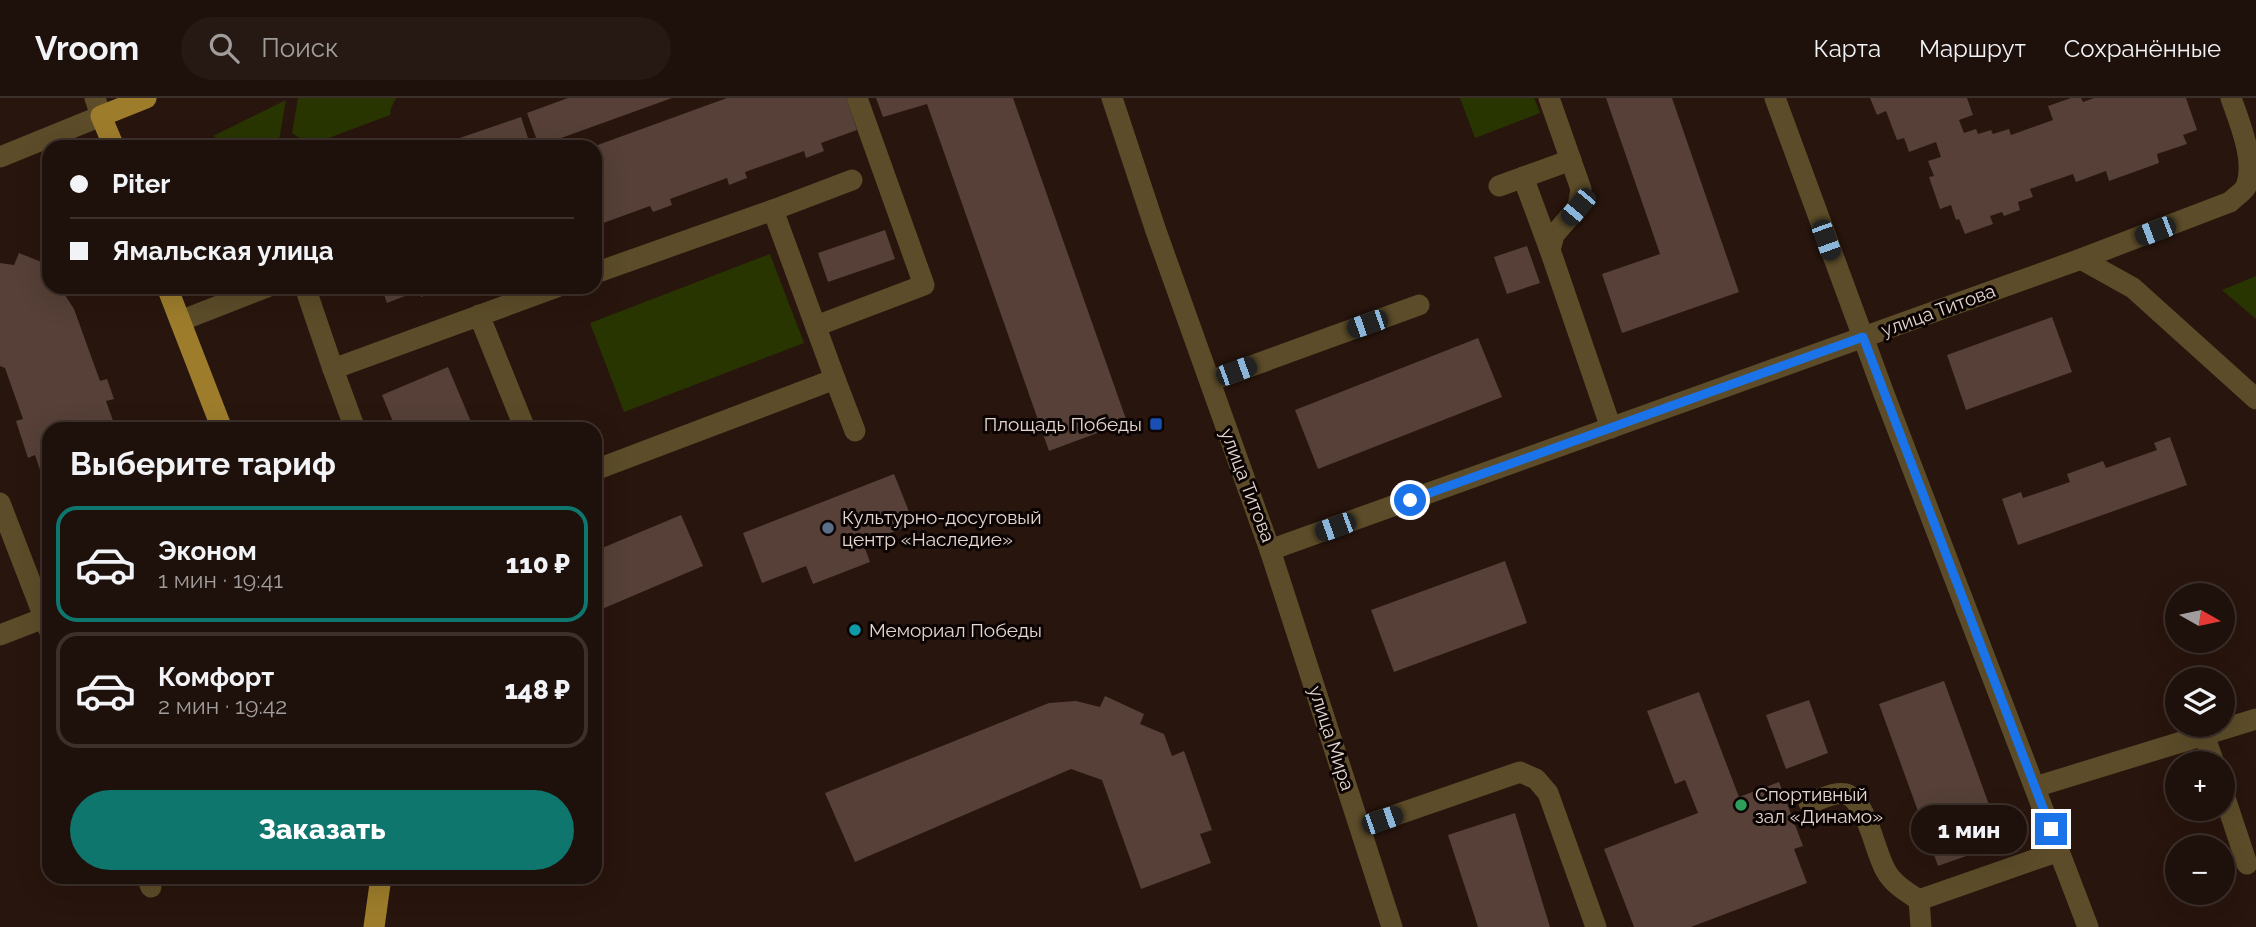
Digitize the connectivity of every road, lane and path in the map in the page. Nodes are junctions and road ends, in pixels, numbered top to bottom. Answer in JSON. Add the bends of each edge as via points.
{"nodes":[{"id":1,"x":146,"y":98,"type":"edge"},
{"id":2,"x":857,"y":98,"type":"edge"},
{"id":3,"x":1112,"y":98,"type":"edge"},
{"id":4,"x":1549,"y":98,"type":"edge"},
{"id":5,"x":1775,"y":98,"type":"edge"},
{"id":6,"x":2231,"y":98,"type":"edge"},
{"id":7,"x":98,"y":107,"type":"edge"},
{"id":8,"x":111,"y":140,"type":"edge"},
{"id":9,"x":0,"y":157,"type":"edge"},
{"id":10,"x":1571,"y":160,"type":"junction"},
{"id":11,"x":1523,"y":177,"type":"junction"},
{"id":12,"x":852,"y":180,"type":"dead end"},
{"id":13,"x":1499,"y":186,"type":"dead end"},
{"id":14,"x":773,"y":209,"type":"junction"},
{"id":15,"x":1550,"y":250,"type":"junction"},
{"id":16,"x":2081,"y":260,"type":"junction"},
{"id":17,"x":602,"y":270,"type":"edge"},
{"id":18,"x":170,"y":294,"type":"edge"},
{"id":19,"x":249,"y":294,"type":"edge"},
{"id":20,"x":307,"y":294,"type":"edge"},
{"id":21,"x":538,"y":294,"type":"edge"},
{"id":22,"x":1419,"y":305,"type":"dead end"},
{"id":23,"x":479,"y":315,"type":"junction"},
{"id":24,"x":180,"y":320,"type":"junction"},
{"id":25,"x":816,"y":326,"type":"junction"},
{"id":26,"x":1863,"y":337,"type":"junction"},
{"id":27,"x":334,"y":369,"type":"junction"},
{"id":28,"x":835,"y":379,"type":"junction"},
{"id":29,"x":1210,"y":381,"type":"junction"},
{"id":30,"x":2256,"y":398,"type":"edge"},
{"id":31,"x":219,"y":422,"type":"edge"},
{"id":32,"x":353,"y":422,"type":"edge"},
{"id":33,"x":522,"y":422,"type":"edge"},
{"id":34,"x":1611,"y":428,"type":"junction"},
{"id":35,"x":855,"y":431,"type":"dead end"},
{"id":36,"x":602,"y":467,"type":"edge"},
{"id":37,"x":0,"y":503,"type":"edge"},
{"id":38,"x":1270,"y":550,"type":"junction"},
{"id":39,"x":42,"y":611,"type":"edge"},
{"id":40,"x":42,"y":625,"type":"edge"},
{"id":41,"x":0,"y":635,"type":"edge"},
{"id":42,"x":2256,"y":719,"type":"edge"},
{"id":43,"x":2235,"y":725,"type":"edge"},
{"id":44,"x":2198,"y":737,"type":"edge"},
{"id":45,"x":2035,"y":787,"type":"junction"},
{"id":46,"x":1809,"y":803,"type":"dead end"},
{"id":47,"x":2233,"y":821,"type":"edge"},
{"id":48,"x":1361,"y":827,"type":"junction"},
{"id":49,"x":2059,"y":851,"type":"junction"},
{"id":50,"x":2247,"y":864,"type":"dead end"},
{"id":51,"x":380,"y":884,"type":"edge"},
{"id":52,"x":1919,"y":900,"type":"junction"},
{"id":53,"x":374,"y":927,"type":"edge"},
{"id":54,"x":1392,"y":927,"type":"edge"},
{"id":55,"x":1596,"y":927,"type":"edge"},
{"id":56,"x":1921,"y":927,"type":"edge"},
{"id":57,"x":2088,"y":927,"type":"edge"}],
"edges":[{"from":1,"to":7,"type":"main road"},
{"from":2,"to":25,"type":"street","via":[[924,285]]},
{"from":3,"to":29,"type":"street","name":"улица Титова"},
{"from":4,"to":10,"type":"street"},
{"from":5,"to":26,"type":"street"},
{"from":6,"to":16,"type":"street","name":"улица Титова","via":[[2252,171],[2245,189],[2230,202]]},
{"from":7,"to":8,"type":"main road"},
{"from":7,"to":9,"type":"street"},
{"from":10,"to":11,"type":"street"},
{"from":10,"to":15,"type":"street","via":[[1581,188],[1578,207],[1554,235]]},
{"from":11,"to":13,"type":"street"},
{"from":11,"to":15,"type":"street"},
{"from":12,"to":14,"type":"street"},
{"from":14,"to":17,"type":"street"},
{"from":14,"to":25,"type":"street"},
{"from":15,"to":34,"type":"street"},
{"from":16,"to":26,"type":"street","name":"улица Титова"},
{"from":16,"to":30,"type":"street","via":[[2133,288]]},
{"from":18,"to":24,"type":"main road"},
{"from":19,"to":24,"type":"street"},
{"from":20,"to":27,"type":"street"},
{"from":21,"to":23,"type":"street"},
{"from":22,"to":29,"type":"street"},
{"from":23,"to":27,"type":"street"},
{"from":23,"to":33,"type":"street"},
{"from":24,"to":31,"type":"main road"},
{"from":25,"to":28,"type":"street"},
{"from":26,"to":34,"type":"street","name":"улица Титова"},
{"from":26,"to":45,"type":"street"},
{"from":27,"to":32,"type":"street"},
{"from":28,"to":35,"type":"street"},
{"from":28,"to":36,"type":"street"},
{"from":29,"to":38,"type":"street","name":"улица Титова"},
{"from":34,"to":38,"type":"street","name":"улица Титова"},
{"from":37,"to":39,"type":"street"},
{"from":38,"to":48,"type":"street","name":"улица Мира"},
{"from":40,"to":41,"type":"street"},
{"from":42,"to":43,"type":"street"},
{"from":44,"to":45,"type":"street"},
{"from":45,"to":49,"type":"street"},
{"from":46,"to":52,"type":"street","via":[[1839,793],[1849,795],[1861,807],[1886,872]]},
{"from":47,"to":50,"type":"street"},
{"from":48,"to":54,"type":"street","name":"улица Мира"},
{"from":48,"to":55,"type":"street","via":[[1520,772],[1528,775],[1548,793]]},
{"from":49,"to":52,"type":"street"},
{"from":49,"to":57,"type":"street"},
{"from":51,"to":53,"type":"main road"},
{"from":52,"to":56,"type":"street"}]}
